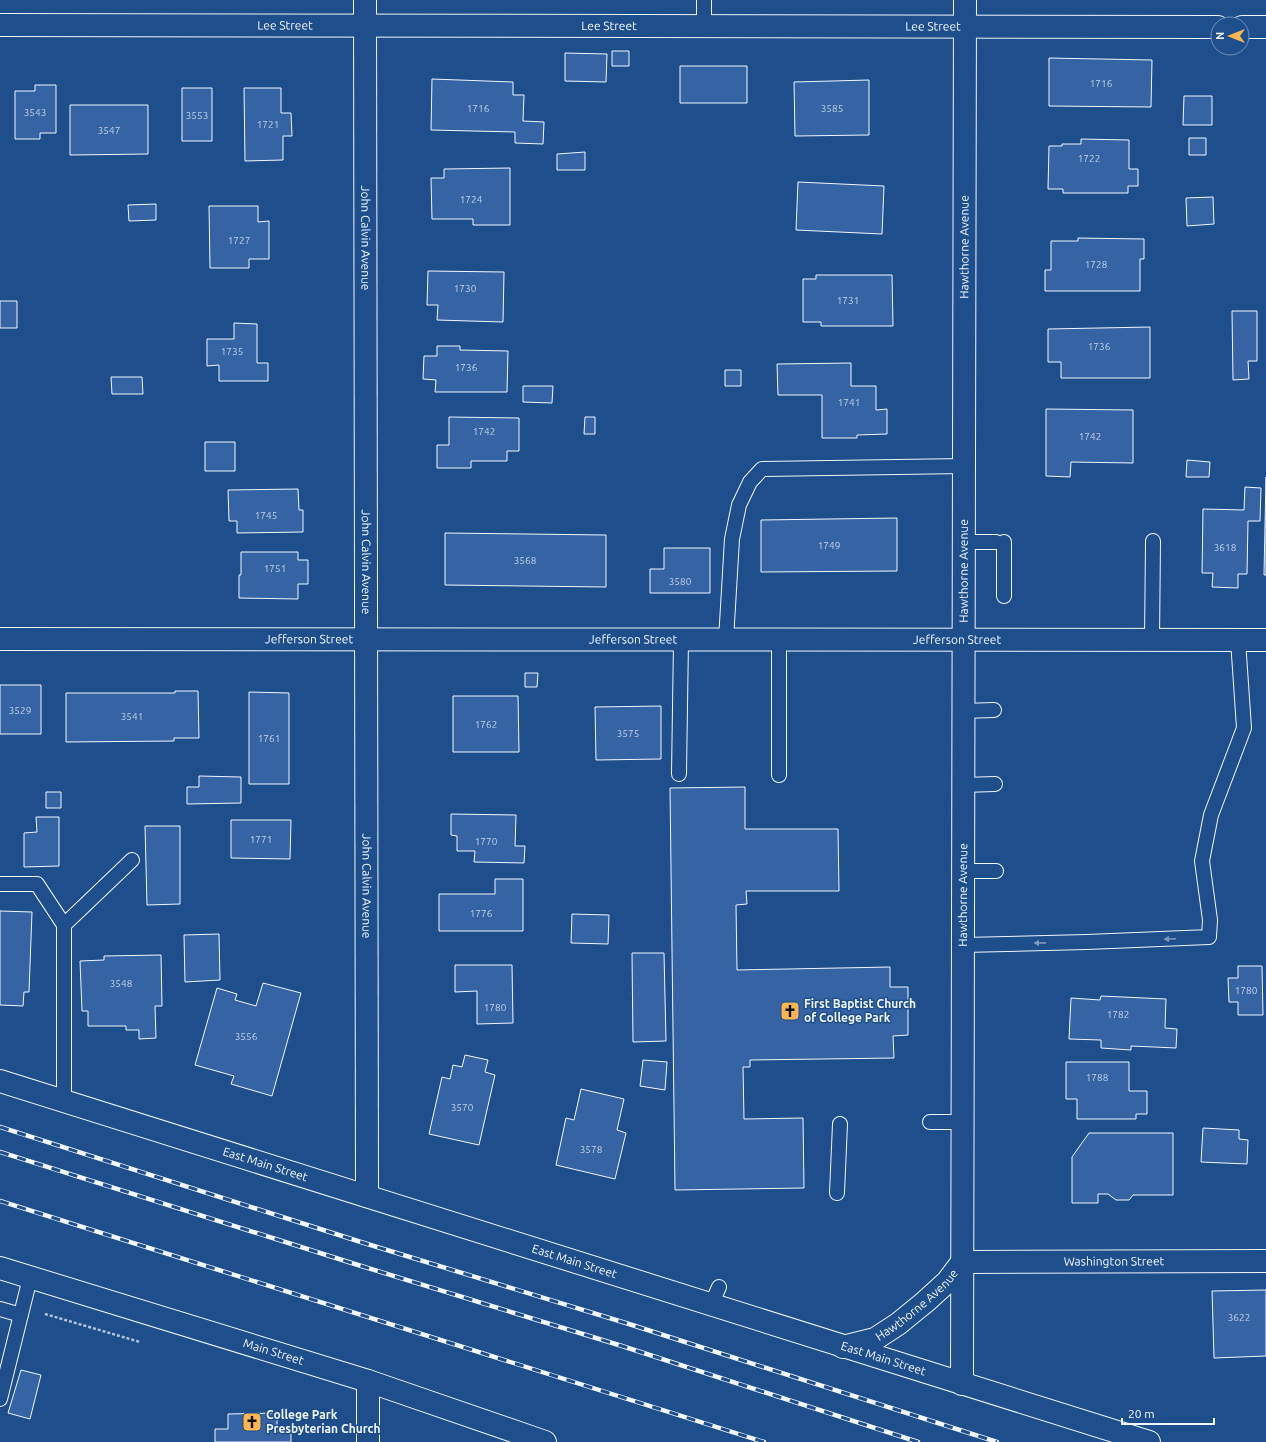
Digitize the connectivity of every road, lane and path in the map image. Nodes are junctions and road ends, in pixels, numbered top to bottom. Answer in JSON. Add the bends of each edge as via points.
{"nodes":[{"id":1,"x":365,"y":0,"type":"edge"},
{"id":2,"x":704,"y":0,"type":"edge"},
{"id":3,"x":965,"y":0,"type":"edge"},
{"id":4,"x":0,"y":25,"type":"edge"},
{"id":5,"x":365,"y":25,"type":"junction"},
{"id":6,"x":704,"y":26,"type":"junction"},
{"id":7,"x":965,"y":26,"type":"junction"},
{"id":8,"x":1210,"y":27,"type":"edge"},
{"id":9,"x":1250,"y":27,"type":"edge"},
{"id":10,"x":1266,"y":27,"type":"edge"},
{"id":11,"x":964,"y":466,"type":"junction"},
{"id":12,"x":1153,"y":541,"type":"dead end"},
{"id":13,"x":964,"y":542,"type":"junction"},
{"id":14,"x":1004,"y":596,"type":"dead end"},
{"id":15,"x":0,"y":639,"type":"edge"},
{"id":16,"x":366,"y":639,"type":"junction"},
{"id":17,"x":681,"y":640,"type":"junction"},
{"id":18,"x":726,"y":640,"type":"junction"},
{"id":19,"x":779,"y":640,"type":"junction"},
{"id":20,"x":963,"y":640,"type":"junction"},
{"id":21,"x":1152,"y":640,"type":"junction"},
{"id":22,"x":1238,"y":640,"type":"junction"},
{"id":23,"x":1266,"y":640,"type":"edge"},
{"id":24,"x":994,"y":710,"type":"dead end"},
{"id":25,"x":963,"y":711,"type":"junction"},
{"id":26,"x":679,"y":774,"type":"dead end"},
{"id":27,"x":779,"y":775,"type":"dead end"},
{"id":28,"x":995,"y":784,"type":"dead end"},
{"id":29,"x":963,"y":785,"type":"junction"},
{"id":30,"x":132,"y":860,"type":"dead end"},
{"id":31,"x":963,"y":871,"type":"junction"},
{"id":32,"x":996,"y":871,"type":"dead end"},
{"id":33,"x":0,"y":884,"type":"edge"},
{"id":34,"x":64,"y":925,"type":"junction"},
{"id":35,"x":963,"y":945,"type":"junction"},
{"id":36,"x":0,"y":1081,"type":"edge"},
{"id":37,"x":64,"y":1101,"type":"junction"},
{"id":38,"x":930,"y":1122,"type":"dead end"},
{"id":39,"x":962,"y":1122,"type":"junction"},
{"id":40,"x":840,"y":1124,"type":"dead end"},
{"id":41,"x":837,"y":1193,"type":"dead end"},
{"id":42,"x":367,"y":1196,"type":"junction"},
{"id":43,"x":1266,"y":1261,"type":"edge"},
{"id":44,"x":962,"y":1262,"type":"junction"},
{"id":45,"x":0,"y":1268,"type":"edge"},
{"id":46,"x":30,"y":1278,"type":"junction"},
{"id":47,"x":0,"y":1309,"type":"edge"},
{"id":48,"x":42,"y":1313,"type":"dead end"},
{"id":49,"x":21,"y":1315,"type":"junction"},
{"id":50,"x":140,"y":1342,"type":"dead end"},
{"id":51,"x":843,"y":1347,"type":"junction"},
{"id":52,"x":6,"y":1353,"type":"edge"},
{"id":53,"x":368,"y":1381,"type":"junction"},
{"id":54,"x":962,"y":1384,"type":"junction"},
{"id":55,"x":0,"y":1399,"type":"edge"},
{"id":56,"x":368,"y":1442,"type":"edge"},
{"id":57,"x":545,"y":1442,"type":"edge"},
{"id":58,"x":1149,"y":1442,"type":"edge"}],
"edges":[{"from":1,"to":5,"type":"street","name":"John Calvin Avenue"},
{"from":2,"to":6,"type":"lane"},
{"from":3,"to":7,"type":"street","name":"Hawthorne Avenue"},
{"from":4,"to":5,"type":"street","name":"Lee Street"},
{"from":5,"to":6,"type":"street","name":"Lee Street"},
{"from":5,"to":16,"type":"street","name":"John Calvin Avenue"},
{"from":6,"to":7,"type":"street","name":"Lee Street"},
{"from":7,"to":8,"type":"street","name":"Lee Street"},
{"from":7,"to":11,"type":"street","name":"Hawthorne Avenue"},
{"from":9,"to":10,"type":"street"},
{"from":11,"to":13,"type":"street","name":"Hawthorne Avenue"},
{"from":11,"to":18,"type":"lane","via":[[762,469],[750,482],[739,504],[732,539]]},
{"from":12,"to":21,"type":"lane"},
{"from":13,"to":14,"type":"lane","via":[[1000,542]]},
{"from":13,"to":20,"type":"street","name":"Hawthorne Avenue"},
{"from":15,"to":16,"type":"street","name":"Jefferson Street"},
{"from":16,"to":17,"type":"street","name":"Jefferson Street"},
{"from":16,"to":42,"type":"street","name":"John Calvin Avenue"},
{"from":17,"to":18,"type":"street","name":"Jefferson Street"},
{"from":17,"to":26,"type":"lane"},
{"from":18,"to":19,"type":"street","name":"Jefferson Street"},
{"from":19,"to":20,"type":"street","name":"Jefferson Street"},
{"from":19,"to":27,"type":"lane"},
{"from":20,"to":21,"type":"street","name":"Jefferson Street"},
{"from":20,"to":25,"type":"street","name":"Hawthorne Avenue"},
{"from":21,"to":22,"type":"street","name":"Jefferson Street"},
{"from":22,"to":23,"type":"street","name":"Jefferson Street"},
{"from":22,"to":35,"type":"lane","one_way":true,"via":[[1244,728],[1211,815],[1202,861],[1210,920],[1209,937]]},
{"from":24,"to":25,"type":"lane"},
{"from":25,"to":29,"type":"street","name":"Hawthorne Avenue"},
{"from":28,"to":29,"type":"lane"},
{"from":29,"to":31,"type":"street","name":"Hawthorne Avenue"},
{"from":30,"to":34,"type":"lane"},
{"from":31,"to":32,"type":"lane"},
{"from":31,"to":35,"type":"street","name":"Hawthorne Avenue"},
{"from":33,"to":34,"type":"lane","via":[[37,884]]},
{"from":34,"to":37,"type":"lane"},
{"from":35,"to":39,"type":"street","name":"Hawthorne Avenue"},
{"from":36,"to":37,"type":"street","name":"East Main Street"},
{"from":37,"to":42,"type":"street","name":"East Main Street"},
{"from":38,"to":39,"type":"lane"},
{"from":39,"to":44,"type":"street","name":"Hawthorne Avenue"},
{"from":40,"to":41,"type":"lane"},
{"from":42,"to":51,"type":"street","name":"East Main Street","via":[[715,1296]]},
{"from":43,"to":44,"type":"street","name":"Washington Street"},
{"from":44,"to":51,"type":"street","name":"Hawthorne Avenue","via":[[947,1282],[898,1324],[875,1339]]},
{"from":44,"to":54,"type":"street","name":"Hawthorne Avenue"},
{"from":45,"to":46,"type":"street","name":"Main Street"},
{"from":46,"to":49,"type":"lane"},
{"from":46,"to":53,"type":"street","name":"Main Street"},
{"from":47,"to":49,"type":"lane"},
{"from":48,"to":50,"type":"path"},
{"from":49,"to":52,"type":"lane"},
{"from":51,"to":54,"type":"street","name":"East Main Street"},
{"from":52,"to":55,"type":"lane"},
{"from":53,"to":56,"type":"street"},
{"from":53,"to":57,"type":"street","name":"Main Street"},
{"from":54,"to":58,"type":"street","name":"East Main Street"}]}
